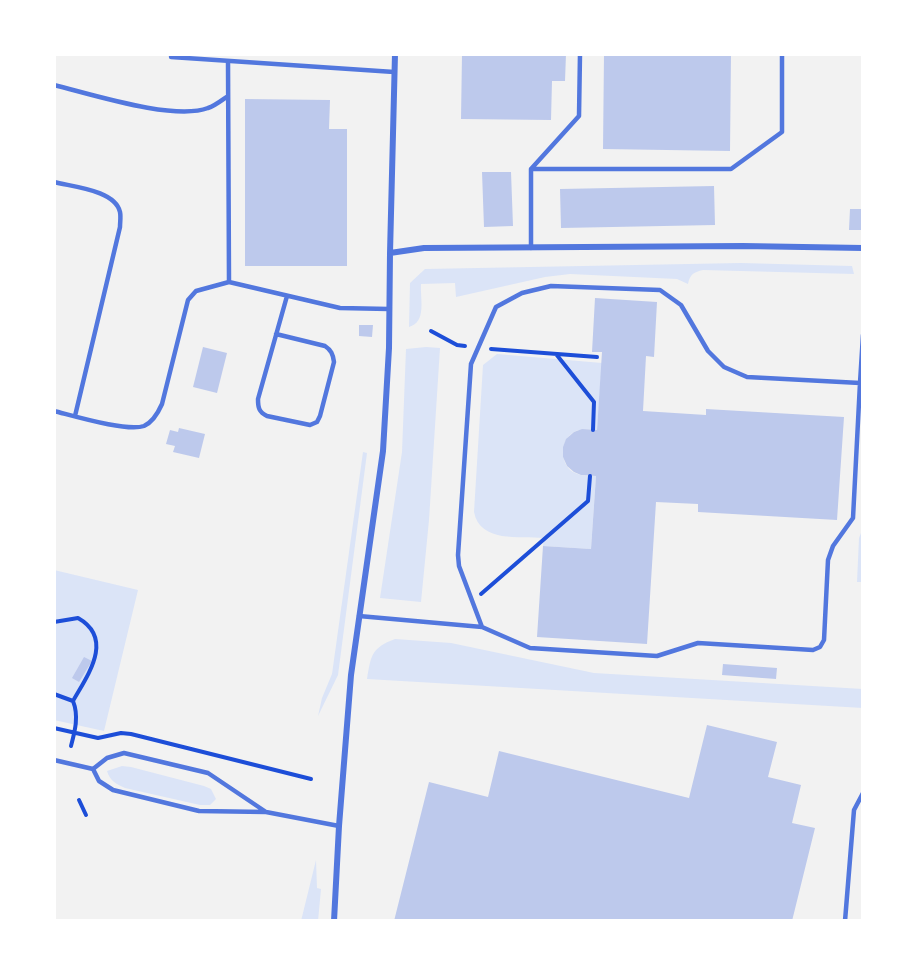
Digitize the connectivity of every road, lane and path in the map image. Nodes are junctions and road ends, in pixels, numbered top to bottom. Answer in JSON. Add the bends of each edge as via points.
{"nodes":[{"id":1,"x":395,"y":54,"type":"edge"},
{"id":2,"x":580,"y":54,"type":"edge"},
{"id":3,"x":782,"y":54,"type":"edge"},
{"id":4,"x":171,"y":57,"type":"dead end"},
{"id":5,"x":228,"y":61,"type":"junction"},
{"id":6,"x":394,"y":72,"type":"junction"},
{"id":7,"x":54,"y":85,"type":"edge"},
{"id":8,"x":228,"y":96,"type":"junction"},
{"id":9,"x":531,"y":169,"type":"junction"},
{"id":10,"x":54,"y":182,"type":"edge"},
{"id":11,"x":531,"y":248,"type":"junction"},
{"id":12,"x":863,"y":249,"type":"edge"},
{"id":13,"x":390,"y":253,"type":"junction"},
{"id":14,"x":229,"y":282,"type":"junction"},
{"id":15,"x":287,"y":296,"type":"junction"},
{"id":16,"x":389,"y":309,"type":"junction"},
{"id":17,"x":431,"y":331,"type":"dead end"},
{"id":18,"x":276,"y":334,"type":"junction"},
{"id":19,"x":863,"y":335,"type":"edge"},
{"id":20,"x":478,"y":348,"type":"junction"},
{"id":21,"x":556,"y":354,"type":"junction"},
{"id":22,"x":597,"y":357,"type":"dead end"},
{"id":23,"x":860,"y":383,"type":"junction"},
{"id":24,"x":54,"y":411,"type":"edge"},
{"id":25,"x":75,"y":416,"type":"junction"},
{"id":26,"x":593,"y":430,"type":"dead end"},
{"id":27,"x":590,"y":476,"type":"dead end"},
{"id":28,"x":472,"y":602,"type":"junction"},
{"id":29,"x":359,"y":616,"type":"junction"},
{"id":30,"x":54,"y":622,"type":"edge"},
{"id":31,"x":482,"y":627,"type":"junction"},
{"id":32,"x":54,"y":694,"type":"edge"},
{"id":33,"x":73,"y":701,"type":"junction"},
{"id":34,"x":54,"y":728,"type":"edge"},
{"id":35,"x":74,"y":733,"type":"junction"},
{"id":36,"x":71,"y":746,"type":"dead end"},
{"id":37,"x":54,"y":760,"type":"edge"},
{"id":38,"x":93,"y":769,"type":"junction"},
{"id":39,"x":311,"y":778,"type":"dead end"},
{"id":40,"x":863,"y":794,"type":"edge"},
{"id":41,"x":79,"y":800,"type":"dead end"},
{"id":42,"x":266,"y":812,"type":"junction"},
{"id":43,"x":86,"y":815,"type":"dead end"},
{"id":44,"x":339,"y":826,"type":"junction"},
{"id":45,"x":334,"y":921,"type":"edge"},
{"id":46,"x":845,"y":921,"type":"edge"}],
"edges":[{"from":1,"to":6,"type":"street"},
{"from":2,"to":9,"type":"lane","via":[[579,116]]},
{"from":3,"to":9,"type":"lane","via":[[782,132],[731,169]]},
{"from":4,"to":5,"type":"lane"},
{"from":5,"to":6,"type":"lane"},
{"from":5,"to":8,"type":"lane"},
{"from":6,"to":13,"type":"street"},
{"from":7,"to":8,"type":"lane","via":[[153,109],[187,113],[210,108]]},
{"from":8,"to":14,"type":"lane"},
{"from":9,"to":11,"type":"lane"},
{"from":10,"to":25,"type":"lane","via":[[104,194],[115,201],[121,213]]},
{"from":11,"to":12,"type":"street"},
{"from":11,"to":13,"type":"street","via":[[424,248]]},
{"from":13,"to":16,"type":"street"},
{"from":14,"to":15,"type":"lane"},
{"from":14,"to":25,"type":"lane","via":[[196,291],[188,300],[162,405],[155,417],[130,428]]},
{"from":15,"to":16,"type":"lane","via":[[340,309]]},
{"from":15,"to":18,"type":"lane"},
{"from":16,"to":29,"type":"street","via":[[383,452]]},
{"from":17,"to":20,"type":"path","via":[[457,345]]},
{"from":18,"to":18,"type":"lane","via":[[258,407],[267,416],[310,425],[320,416],[333,355],[325,346]]},
{"from":19,"to":23,"type":"lane"},
{"from":20,"to":21,"type":"path"},
{"from":20,"to":23,"type":"lane","via":[[496,308],[522,293],[551,286],[660,290],[681,304],[708,351],[724,367],[747,377]]},
{"from":20,"to":28,"type":"lane","via":[[471,364],[458,555]]},
{"from":21,"to":22,"type":"path"},
{"from":21,"to":26,"type":"path","via":[[594,402]]},
{"from":23,"to":31,"type":"lane","via":[[853,518],[832,546],[828,560],[824,640],[820,647],[813,650],[698,642],[657,656],[530,648]]},
{"from":24,"to":25,"type":"lane"},
{"from":27,"to":28,"type":"path","via":[[588,501]]},
{"from":28,"to":31,"type":"lane"},
{"from":29,"to":31,"type":"lane"},
{"from":29,"to":44,"type":"street"},
{"from":30,"to":33,"type":"path","via":[[78,618],[95,638],[92,667]]},
{"from":32,"to":33,"type":"path"},
{"from":33,"to":35,"type":"path","via":[[77,717]]},
{"from":34,"to":35,"type":"path"},
{"from":35,"to":36,"type":"path"},
{"from":35,"to":39,"type":"path","via":[[98,738],[131,734]]},
{"from":37,"to":38,"type":"lane"},
{"from":38,"to":42,"type":"lane","via":[[99,781],[123,793],[199,811]]},
{"from":38,"to":42,"type":"lane","via":[[107,758],[124,753],[208,773]]},
{"from":40,"to":46,"type":"lane","via":[[854,810]]},
{"from":41,"to":43,"type":"path"},
{"from":42,"to":44,"type":"lane"},
{"from":44,"to":45,"type":"street"}]}
